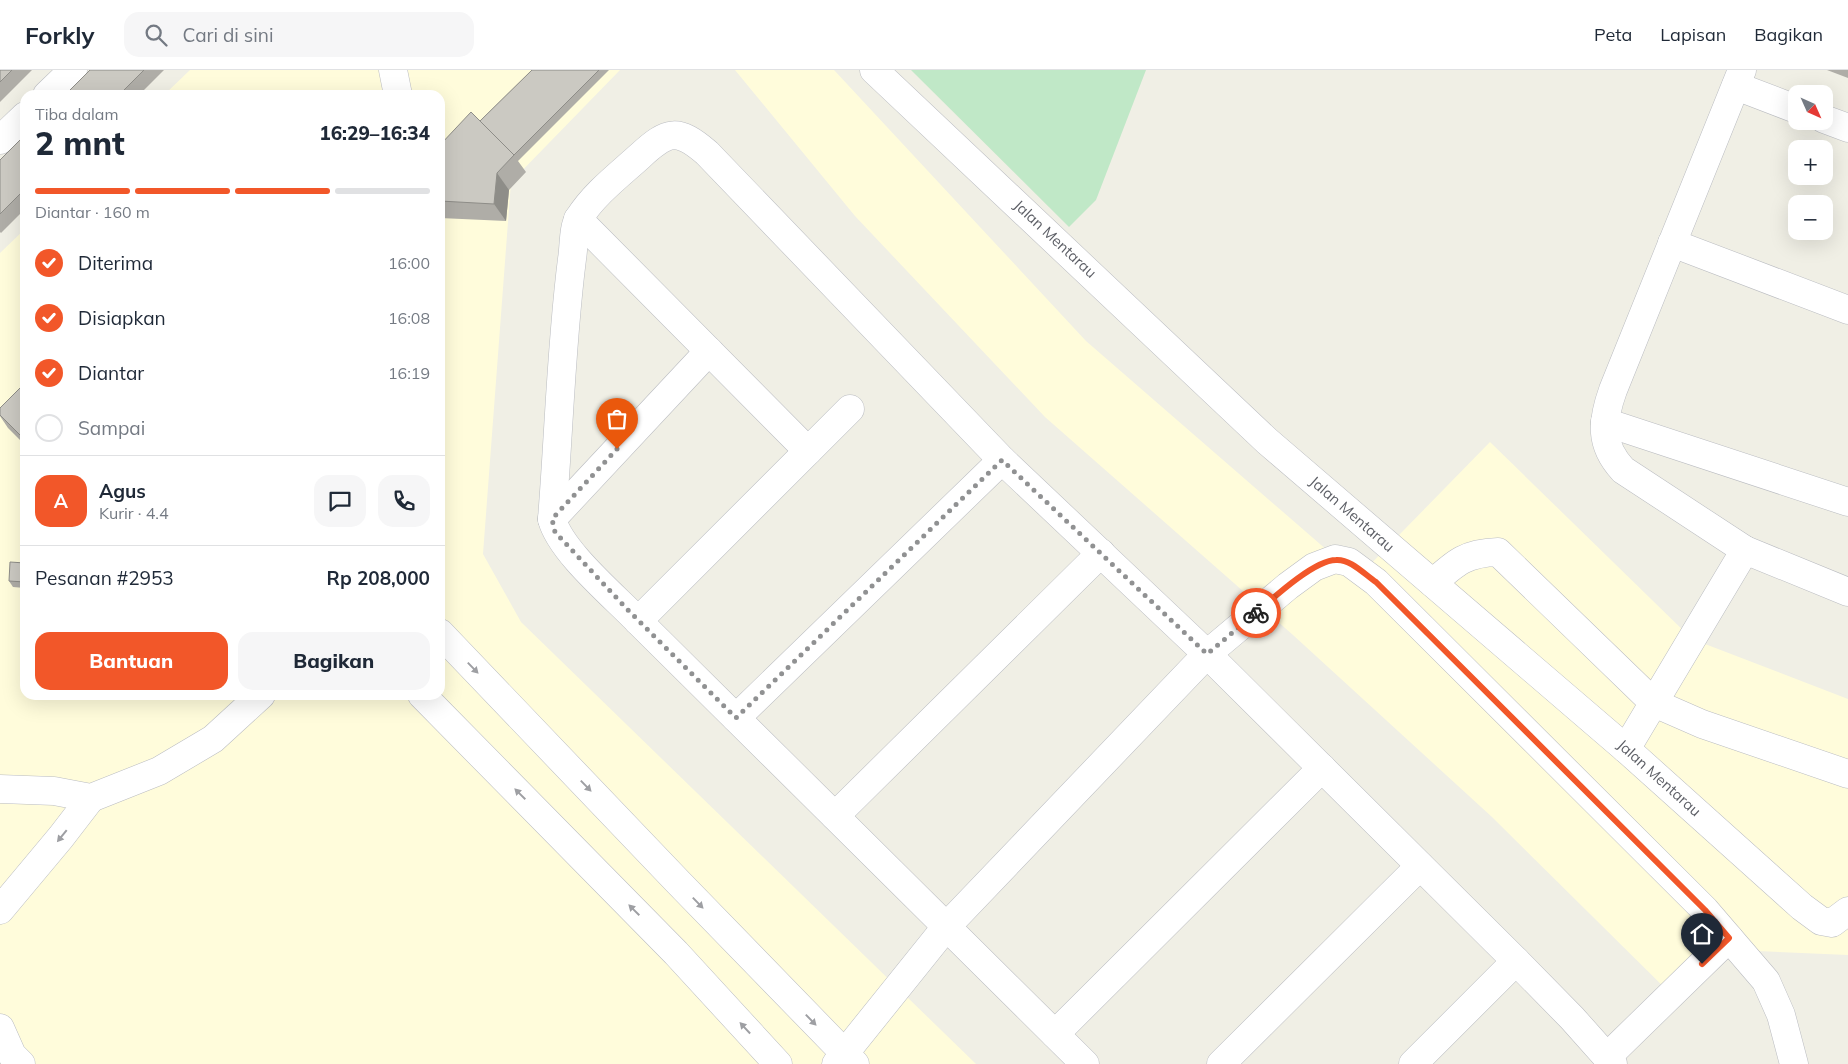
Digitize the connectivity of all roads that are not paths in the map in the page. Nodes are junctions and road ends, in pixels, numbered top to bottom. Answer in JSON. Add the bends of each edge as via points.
{"nodes":[{"id":1,"x":73,"y":70,"type":"edge"},
{"id":2,"x":394,"y":70,"type":"edge"},
{"id":3,"x":874,"y":70,"type":"edge"},
{"id":4,"x":1739,"y":78,"type":"edge"},
{"id":5,"x":52,"y":90,"type":"edge"},
{"id":6,"x":397,"y":90,"type":"edge"},
{"id":7,"x":1788,"y":105,"type":"edge"},
{"id":8,"x":20,"y":121,"type":"edge"},
{"id":9,"x":1833,"y":122,"type":"edge"},
{"id":10,"x":1848,"y":128,"type":"edge"},
{"id":11,"x":0,"y":140,"type":"edge"},
{"id":12,"x":578,"y":219,"type":"junction"},
{"id":13,"x":1672,"y":243,"type":"junction"},
{"id":14,"x":1848,"y":310,"type":"edge"},
{"id":15,"x":708,"y":351,"type":"junction"},
{"id":16,"x":850,"y":409,"type":"dead end"},
{"id":17,"x":1605,"y":422,"type":"junction"},
{"id":18,"x":808,"y":451,"type":"junction"},
{"id":19,"x":1002,"y":460,"type":"junction"},
{"id":20,"x":1848,"y":502,"type":"edge"},
{"id":21,"x":552,"y":519,"type":"junction"},
{"id":22,"x":1745,"y":550,"type":"junction"},
{"id":23,"x":1101,"y":553,"type":"junction"},
{"id":24,"x":1434,"y":583,"type":"junction"},
{"id":25,"x":1848,"y":592,"type":"edge"},
{"id":26,"x":638,"y":621,"type":"junction"},
{"id":27,"x":445,"y":638,"type":"edge"},
{"id":28,"x":1207,"y":654,"type":"junction"},
{"id":29,"x":256,"y":700,"type":"edge"},
{"id":30,"x":427,"y":700,"type":"edge"},
{"id":31,"x":1654,"y":703,"type":"junction"},
{"id":32,"x":736,"y":718,"type":"junction"},
{"id":33,"x":1626,"y":748,"type":"junction"},
{"id":34,"x":1322,"y":768,"type":"junction"},
{"id":35,"x":1848,"y":774,"type":"edge"},
{"id":36,"x":0,"y":789,"type":"edge"},
{"id":37,"x":91,"y":798,"type":"junction"},
{"id":38,"x":835,"y":816,"type":"junction"},
{"id":39,"x":1420,"y":866,"type":"junction"},
{"id":40,"x":0,"y":910,"type":"edge"},
{"id":41,"x":1848,"y":911,"type":"edge"},
{"id":42,"x":946,"y":927,"type":"junction"},
{"id":43,"x":1729,"y":938,"type":"junction"},
{"id":44,"x":1516,"y":961,"type":"junction"},
{"id":45,"x":0,"y":1028,"type":"edge"},
{"id":46,"x":1055,"y":1034,"type":"junction"},
{"id":47,"x":845,"y":1060,"type":"edge"},
{"id":48,"x":1610,"y":1061,"type":"edge"},
{"id":49,"x":21,"y":1064,"type":"edge"},
{"id":50,"x":778,"y":1064,"type":"edge"},
{"id":51,"x":1085,"y":1064,"type":"edge"},
{"id":52,"x":1221,"y":1064,"type":"edge"},
{"id":53,"x":1413,"y":1064,"type":"edge"},
{"id":54,"x":1794,"y":1064,"type":"edge"}],
"edges":[{"from":1,"to":5,"type":"street"},
{"from":2,"to":6,"type":"street"},
{"from":3,"to":24,"type":"street","name":"Jalan Mentarau","via":[[1267,441]]},
{"from":4,"to":7,"type":"street"},
{"from":4,"to":13,"type":"street"},
{"from":8,"to":11,"type":"street"},
{"from":9,"to":10,"type":"street"},
{"from":12,"to":15,"type":"street"},
{"from":12,"to":19,"type":"street","via":[[648,148],[678,134],[689,138]]},
{"from":12,"to":21,"type":"street","via":[[566,307]]},
{"from":13,"to":14,"type":"street"},
{"from":13,"to":17,"type":"street","via":[[1605,411]]},
{"from":15,"to":18,"type":"street"},
{"from":15,"to":21,"type":"street"},
{"from":16,"to":18,"type":"street"},
{"from":17,"to":20,"type":"street"},
{"from":17,"to":22,"type":"street","via":[[1607,446],[1623,470]]},
{"from":18,"to":26,"type":"street"},
{"from":19,"to":23,"type":"street"},
{"from":19,"to":32,"type":"street"},
{"from":21,"to":26,"type":"street","via":[[555,532],[568,548]]},
{"from":22,"to":25,"type":"street"},
{"from":22,"to":31,"type":"street"},
{"from":23,"to":28,"type":"street"},
{"from":23,"to":38,"type":"street"},
{"from":24,"to":31,"type":"street","via":[[1457,562],[1469,556],[1498,552]]},
{"from":24,"to":33,"type":"street","name":"Jalan Mentarau"},
{"from":26,"to":32,"type":"street"},
{"from":27,"to":47,"type":"street","one_way":true},
{"from":28,"to":34,"type":"street"},
{"from":28,"to":42,"type":"street"},
{"from":28,"to":43,"type":"street","via":[[1314,567],[1335,559],[1349,562],[1376,582],[1705,910]]},
{"from":29,"to":37,"type":"street","via":[[213,739],[159,770]]},
{"from":50,"to":30,"type":"street","one_way":true,"via":[[676,953]]},
{"from":31,"to":33,"type":"street"},
{"from":31,"to":35,"type":"street","via":[[1702,724]]},
{"from":32,"to":38,"type":"street"},
{"from":33,"to":41,"type":"street","name":"Jalan Mentarau","via":[[1802,907],[1822,921],[1832,923]]},
{"from":34,"to":39,"type":"street"},
{"from":34,"to":46,"type":"street"},
{"from":36,"to":37,"type":"street","via":[[54,791]]},
{"from":37,"to":40,"type":"street","one_way":true},
{"from":38,"to":42,"type":"street"},
{"from":39,"to":44,"type":"street"},
{"from":39,"to":52,"type":"street"},
{"from":42,"to":46,"type":"street"},
{"from":42,"to":47,"type":"street"},
{"from":43,"to":48,"type":"street"},
{"from":43,"to":54,"type":"street","via":[[1766,980],[1782,1015]]},
{"from":44,"to":48,"type":"street"},
{"from":44,"to":53,"type":"street"},
{"from":45,"to":49,"type":"street","via":[[12,1055]]},
{"from":46,"to":51,"type":"street"}]}
